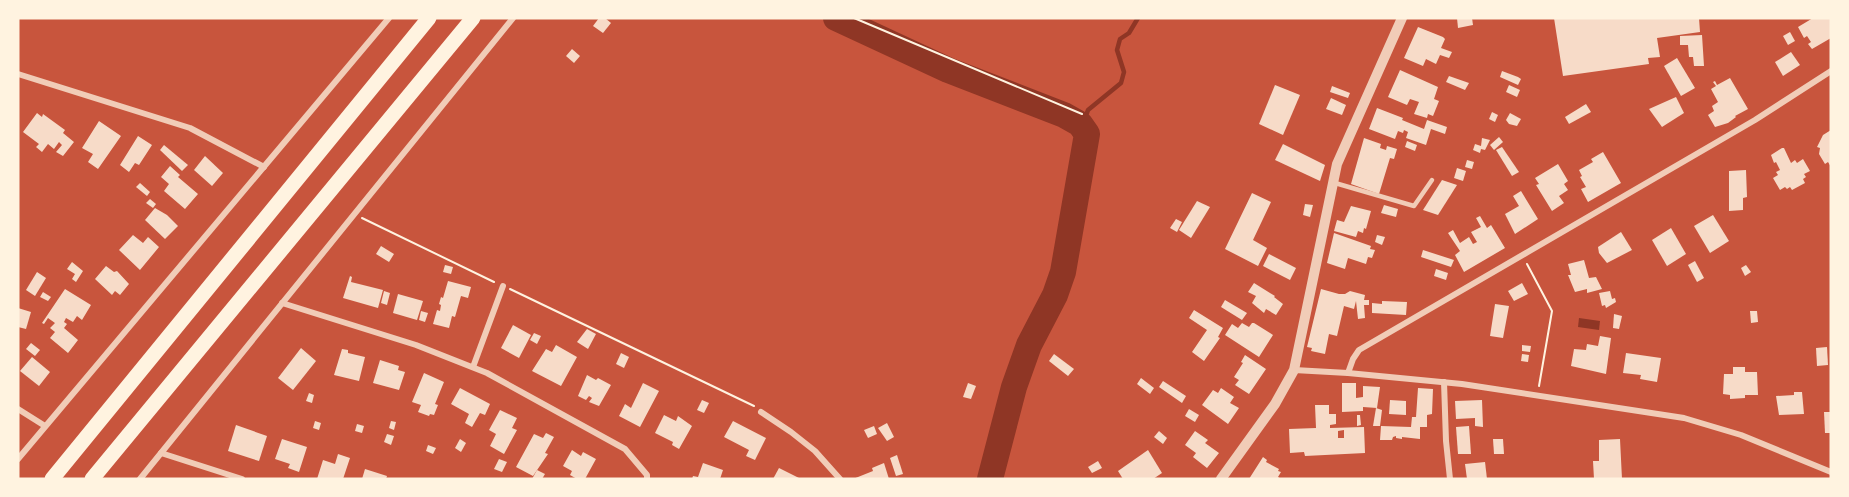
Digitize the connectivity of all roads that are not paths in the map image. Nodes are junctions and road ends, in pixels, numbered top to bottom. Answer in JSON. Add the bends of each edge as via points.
{"nodes":[{"id":1,"x":389,"y":18,"type":"edge"},
{"id":2,"x":429,"y":18,"type":"edge"},
{"id":3,"x":473,"y":18,"type":"edge"},
{"id":4,"x":513,"y":18,"type":"edge"},
{"id":5,"x":1402,"y":18,"type":"edge"},
{"id":6,"x":1831,"y":71,"type":"edge"},
{"id":7,"x":18,"y":75,"type":"edge"},
{"id":8,"x":264,"y":167,"type":"junction"},
{"id":9,"x":1432,"y":180,"type":"dead end"},
{"id":10,"x":1332,"y":183,"type":"junction"},
{"id":11,"x":503,"y":286,"type":"road end"},
{"id":12,"x":282,"y":303,"type":"junction"},
{"id":13,"x":472,"y":367,"type":"junction"},
{"id":14,"x":1294,"y":370,"type":"junction"},
{"id":15,"x":1348,"y":373,"type":"junction"},
{"id":16,"x":1444,"y":382,"type":"junction"},
{"id":17,"x":18,"y":409,"type":"edge"},
{"id":18,"x":761,"y":412,"type":"road end"},
{"id":19,"x":45,"y":426,"type":"junction"},
{"id":20,"x":161,"y":453,"type":"junction"},
{"id":21,"x":18,"y":459,"type":"edge"},
{"id":22,"x":1831,"y":472,"type":"edge"},
{"id":23,"x":52,"y":479,"type":"edge"},
{"id":24,"x":92,"y":479,"type":"edge"},
{"id":25,"x":140,"y":479,"type":"edge"},
{"id":26,"x":242,"y":479,"type":"edge"},
{"id":27,"x":647,"y":479,"type":"edge"},
{"id":28,"x":840,"y":479,"type":"edge"},
{"id":29,"x":1221,"y":479,"type":"edge"},
{"id":30,"x":1450,"y":479,"type":"edge"}],
"edges":[{"from":1,"to":8,"type":"street"},
{"from":2,"to":23,"type":"highway"},
{"from":3,"to":24,"type":"highway"},
{"from":4,"to":12,"type":"street"},
{"from":5,"to":10,"type":"street","via":[[1341,154]]},
{"from":6,"to":15,"type":"street","via":[[1755,120],[1359,350]]},
{"from":7,"to":8,"type":"street","via":[[190,128]]},
{"from":8,"to":19,"type":"street"},
{"from":9,"to":10,"type":"lane","via":[[1414,207]]},
{"from":10,"to":14,"type":"street"},
{"from":11,"to":13,"type":"street"},
{"from":12,"to":13,"type":"street"},
{"from":12,"to":20,"type":"street"},
{"from":13,"to":27,"type":"street","via":[[625,448]]},
{"from":14,"to":15,"type":"street"},
{"from":14,"to":29,"type":"street","via":[[1275,404]]},
{"from":15,"to":16,"type":"street"},
{"from":16,"to":22,"type":"street","via":[[1701,422]]},
{"from":16,"to":30,"type":"street"},
{"from":17,"to":19,"type":"street"},
{"from":18,"to":28,"type":"street","via":[[815,451]]},
{"from":19,"to":21,"type":"street"},
{"from":20,"to":25,"type":"street"},
{"from":20,"to":26,"type":"street"}]}
